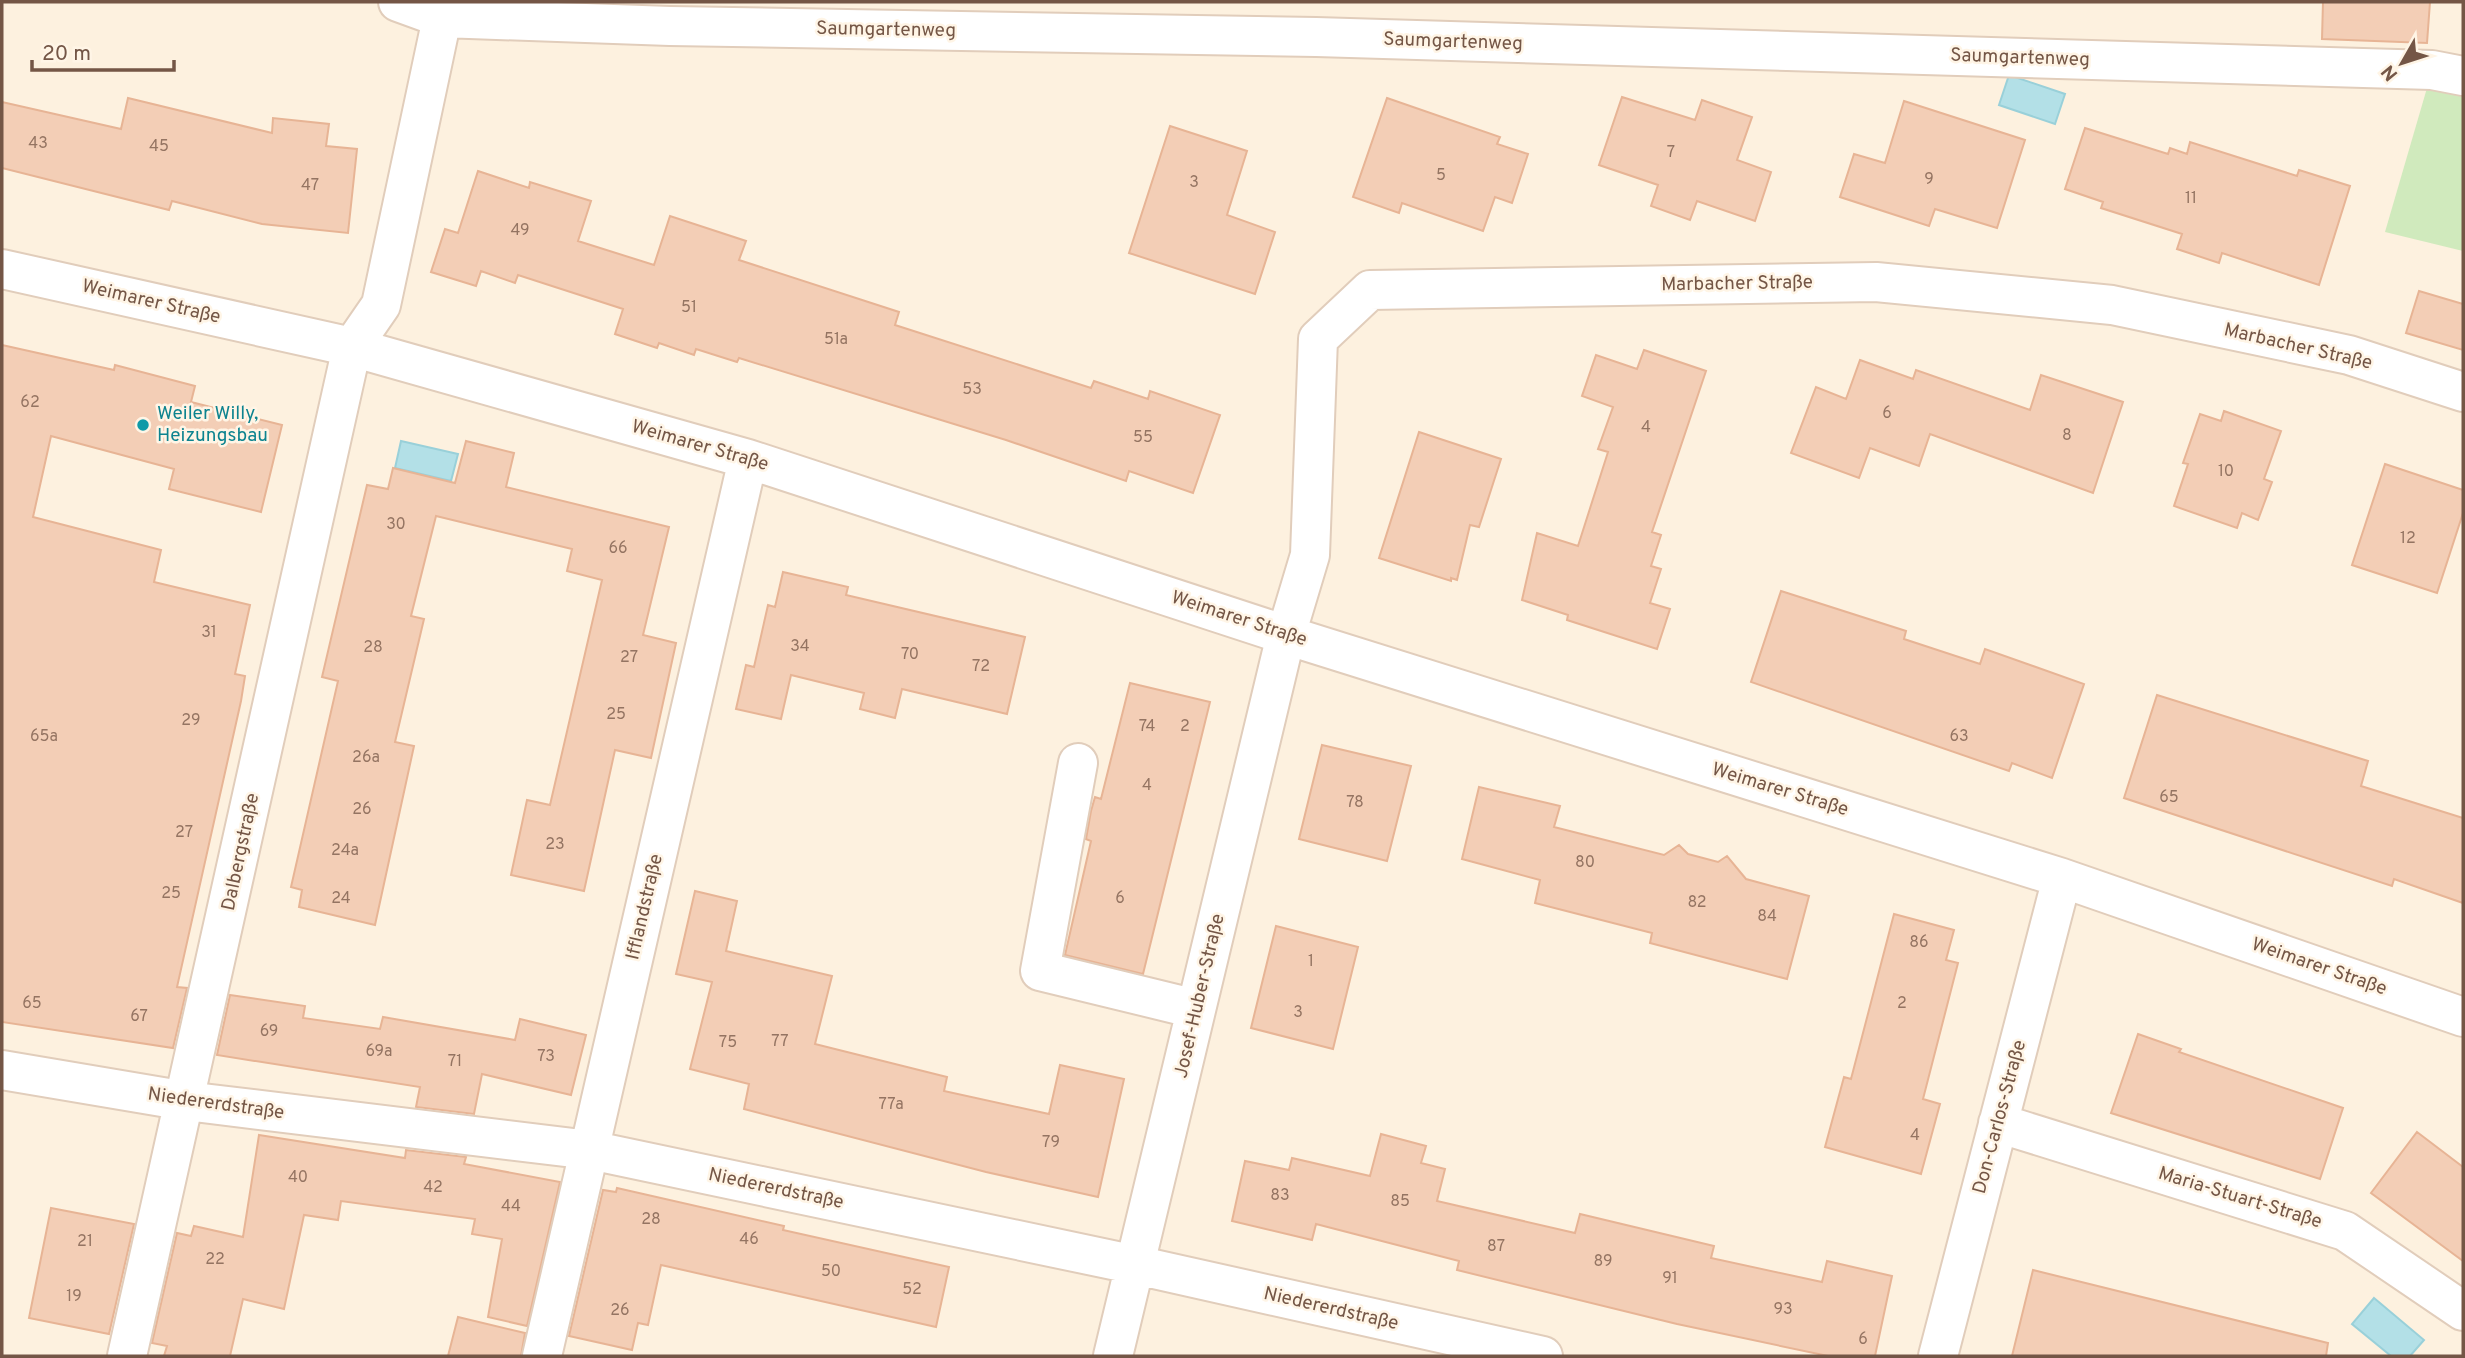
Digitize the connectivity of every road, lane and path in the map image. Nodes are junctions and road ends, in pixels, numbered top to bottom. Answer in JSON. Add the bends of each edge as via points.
{"nodes":[{"id":1,"x":398,"y":2,"type":"edge"},
{"id":2,"x":671,"y":14,"type":"edge"},
{"id":3,"x":442,"y":18,"type":"junction"},
{"id":4,"x":2463,"y":76,"type":"edge"},
{"id":5,"x":2,"y":269,"type":"edge"},
{"id":6,"x":352,"y":347,"type":"junction"},
{"id":7,"x":2463,"y":393,"type":"edge"},
{"id":8,"x":748,"y":458,"type":"junction"},
{"id":9,"x":1286,"y":635,"type":"junction"},
{"id":10,"x":1078,"y":763,"type":"dead end"},
{"id":11,"x":2062,"y":878,"type":"junction"},
{"id":12,"x":1196,"y":1009,"type":"junction"},
{"id":13,"x":2463,"y":1017,"type":"edge"},
{"id":14,"x":2,"y":1070,"type":"edge"},
{"id":15,"x":186,"y":1101,"type":"junction"},
{"id":16,"x":1998,"y":1123,"type":"junction"},
{"id":17,"x":590,"y":1150,"type":"junction"},
{"id":18,"x":1136,"y":1265,"type":"junction"},
{"id":19,"x":2463,"y":1311,"type":"edge"},
{"id":20,"x":127,"y":1356,"type":"edge"},
{"id":21,"x":542,"y":1356,"type":"edge"},
{"id":22,"x":1113,"y":1356,"type":"edge"},
{"id":23,"x":1543,"y":1356,"type":"edge"},
{"id":24,"x":1938,"y":1356,"type":"edge"}],
"edges":[{"from":1,"to":3,"type":"street","name":"Saumgartenweg"},
{"from":2,"to":3,"type":"street","name":"Saumgartenweg"},
{"from":2,"to":4,"type":"street","name":"Saumgartenweg","via":[[2418,70]]},
{"from":3,"to":6,"type":"street","via":[[381,305]]},
{"from":5,"to":6,"type":"street","name":"Weimarer Straße"},
{"from":6,"to":8,"type":"street","name":"Weimarer Straße"},
{"from":6,"to":15,"type":"street","name":"Dalbergstraße"},
{"from":7,"to":9,"type":"street","name":"Marbacher Straße","via":[[2349,355],[2112,305],[1876,282],[1370,290],[1318,339],[1310,555]]},
{"from":8,"to":9,"type":"street","name":"Weimarer Straße"},
{"from":8,"to":17,"type":"street","name":"Ifflandstraße"},
{"from":9,"to":11,"type":"street","name":"Weimarer Straße"},
{"from":9,"to":12,"type":"street","name":"Josef-Huber-Straße"},
{"from":10,"to":12,"type":"street","via":[[1040,971]]},
{"from":11,"to":13,"type":"street","name":"Weimarer Straße"},
{"from":11,"to":16,"type":"street","name":"Don-Carlos-Straße"},
{"from":12,"to":18,"type":"street","name":"Josef-Huber-Straße"},
{"from":14,"to":15,"type":"street","name":"Niedererdstraße"},
{"from":15,"to":17,"type":"street","name":"Niedererdstraße"},
{"from":15,"to":20,"type":"street","name":"Dalbergstraße"},
{"from":16,"to":19,"type":"street","name":"Maria-Stuart-Straße","via":[[2345,1231]]},
{"from":16,"to":24,"type":"street","name":"Don-Carlos-Straße"},
{"from":17,"to":18,"type":"street","name":"Niedererdstraße"},
{"from":17,"to":21,"type":"street","name":"Ifflandstraße"},
{"from":18,"to":22,"type":"street","name":"Josef-Huber-Straße"},
{"from":18,"to":23,"type":"street","name":"Niedererdstraße"}]}
